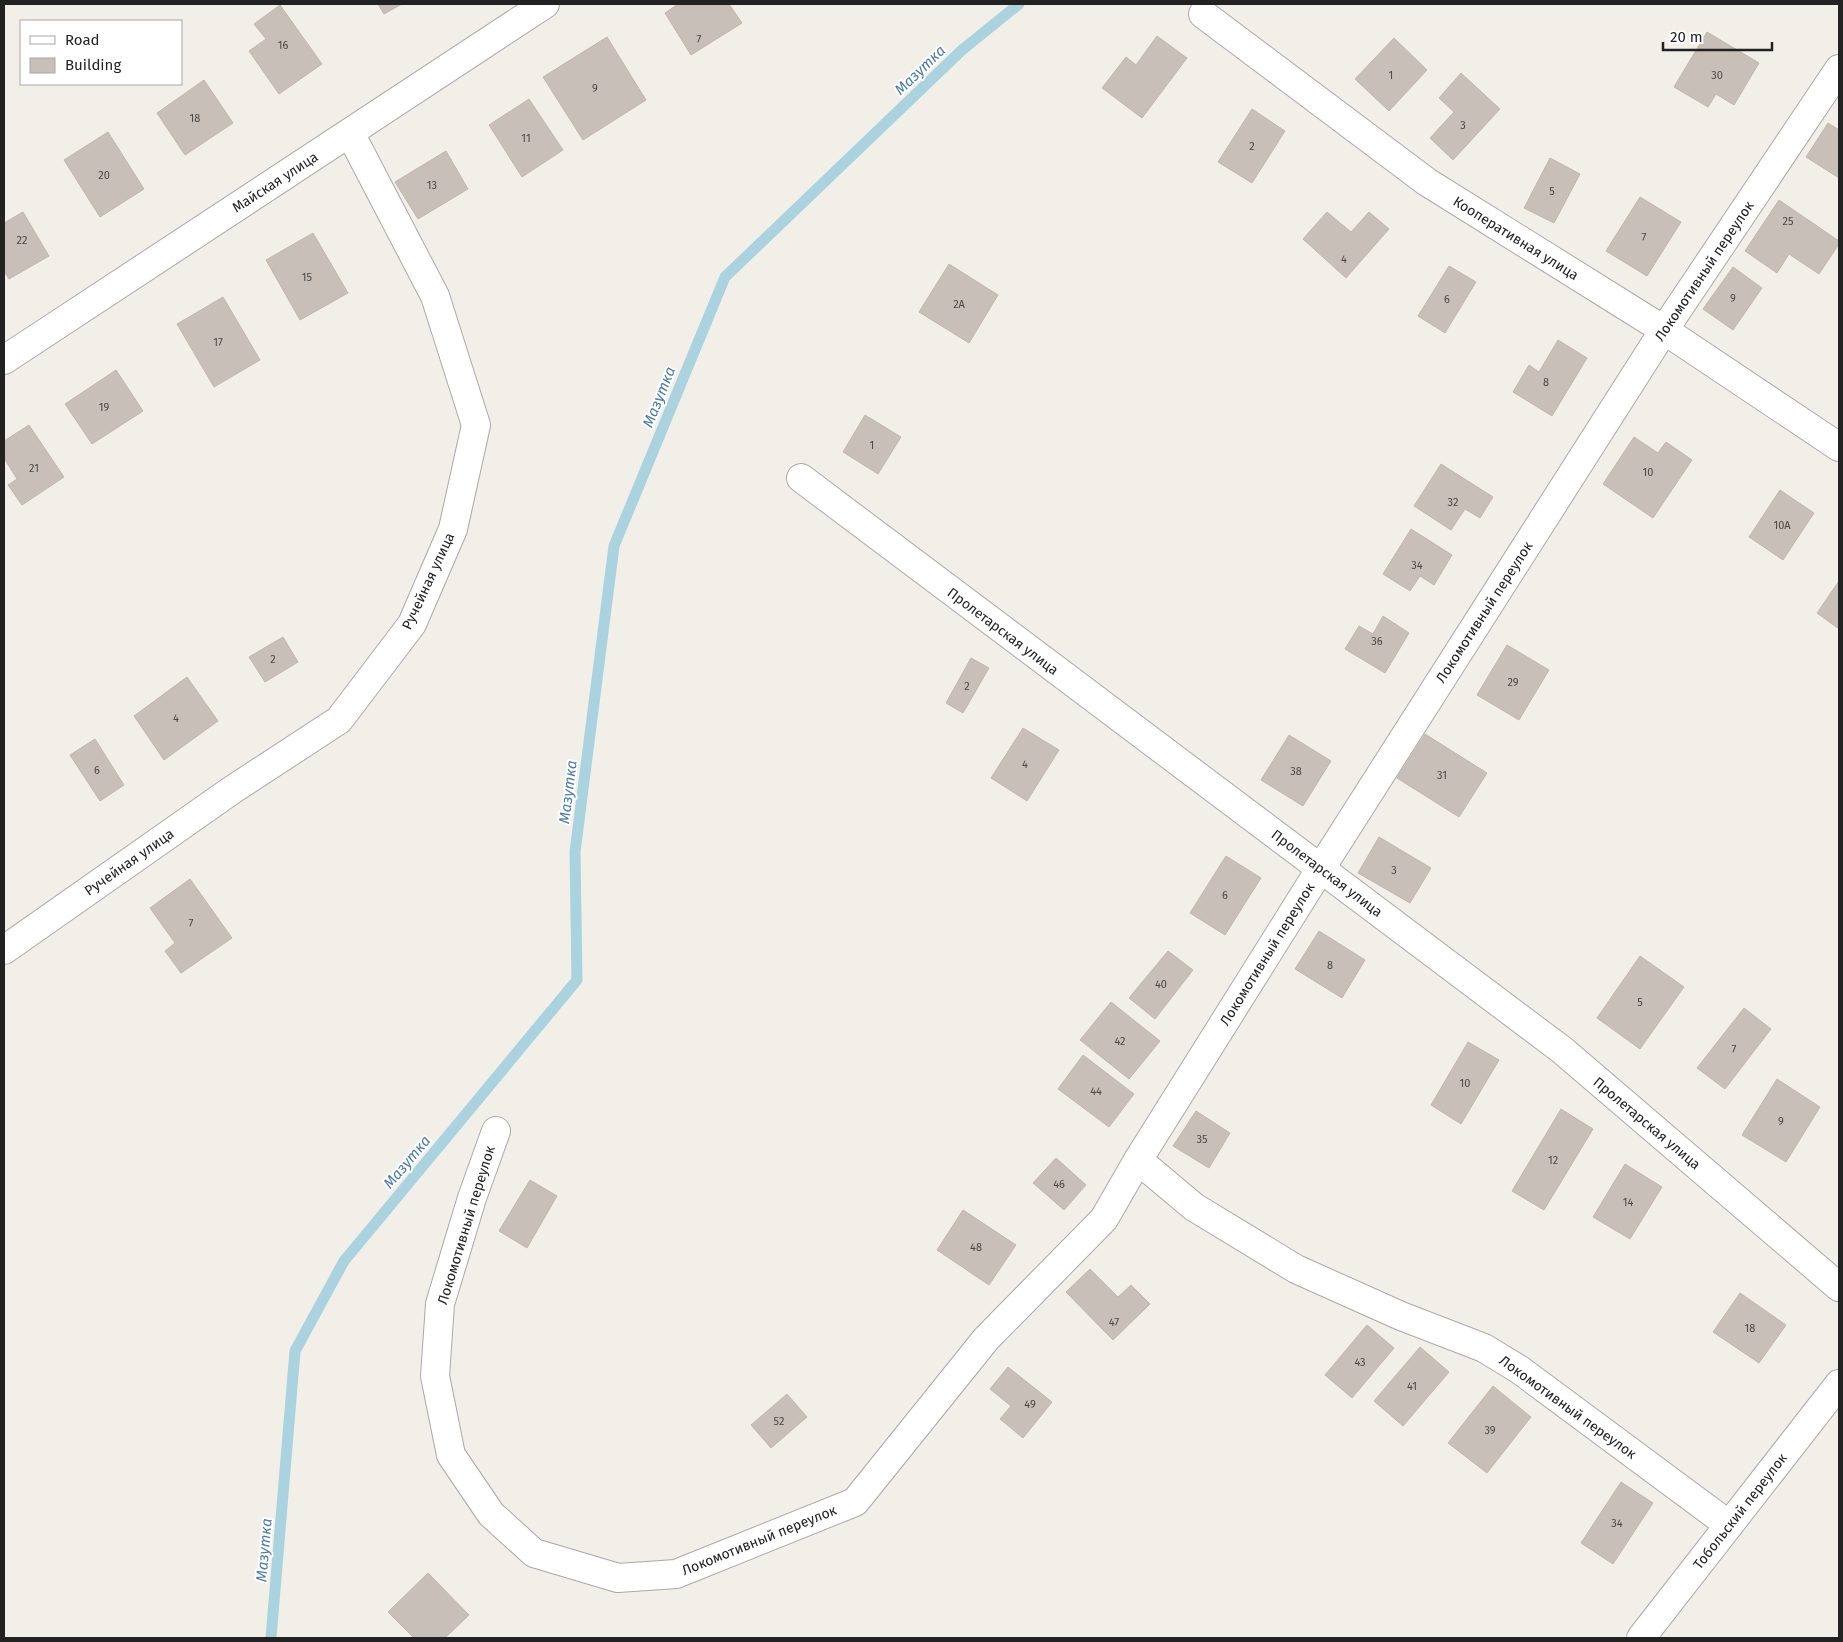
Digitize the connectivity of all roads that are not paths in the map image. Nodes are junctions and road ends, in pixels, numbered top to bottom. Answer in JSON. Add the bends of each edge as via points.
{"nodes":[{"id":1,"x":545,"y":4,"type":"edge"},
{"id":2,"x":1203,"y":14,"type":"dead end"},
{"id":3,"x":1839,"y":69,"type":"edge"},
{"id":4,"x":350,"y":133,"type":"junction"},
{"id":5,"x":1664,"y":330,"type":"junction"},
{"id":6,"x":4,"y":360,"type":"edge"},
{"id":7,"x":1839,"y":447,"type":"edge"},
{"id":8,"x":801,"y":478,"type":"dead end"},
{"id":9,"x":1320,"y":868,"type":"junction"},
{"id":10,"x":4,"y":950,"type":"edge"},
{"id":11,"x":496,"y":1131,"type":"dead end"},
{"id":12,"x":1138,"y":1160,"type":"junction"},
{"id":13,"x":1839,"y":1287,"type":"edge"},
{"id":14,"x":1839,"y":1384,"type":"edge"},
{"id":15,"x":1729,"y":1525,"type":"junction"},
{"id":16,"x":1641,"y":1638,"type":"edge"}],
"edges":[{"from":1,"to":4,"type":"street","name":"Майская улица"},
{"from":2,"to":5,"type":"street","name":"Кооперативная улица","via":[[1427,182]]},
{"from":3,"to":5,"type":"street","name":"Локомотивный переулок"},
{"from":4,"to":6,"type":"street","name":"Майская улица"},
{"from":4,"to":10,"type":"street","name":"Ручейная улица","via":[[435,296],[476,424],[453,529],[412,624],[340,720],[232,790]]},
{"from":5,"to":7,"type":"street","name":"Кооперативная улица"},
{"from":5,"to":9,"type":"street","name":"Локомотивный переулок"},
{"from":8,"to":9,"type":"street","name":"Пролетарская улица"},
{"from":9,"to":12,"type":"street","name":"Локомотивный переулок"},
{"from":9,"to":13,"type":"street","name":"Пролетарская улица","via":[[1562,1050]]},
{"from":11,"to":12,"type":"street","name":"Локомотивный переулок","via":[[440,1304],[436,1376],[451,1455],[491,1514],[534,1553],[618,1578],[676,1574],[855,1502],[986,1339],[1104,1219]]},
{"from":12,"to":15,"type":"street","name":"Локомотивный переулок","via":[[1194,1207],[1296,1269],[1401,1316],[1484,1348],[1520,1370]]},
{"from":14,"to":15,"type":"street","name":"Тобольский переулок"},
{"from":15,"to":16,"type":"street","name":"Тобольский переулок"}]}
